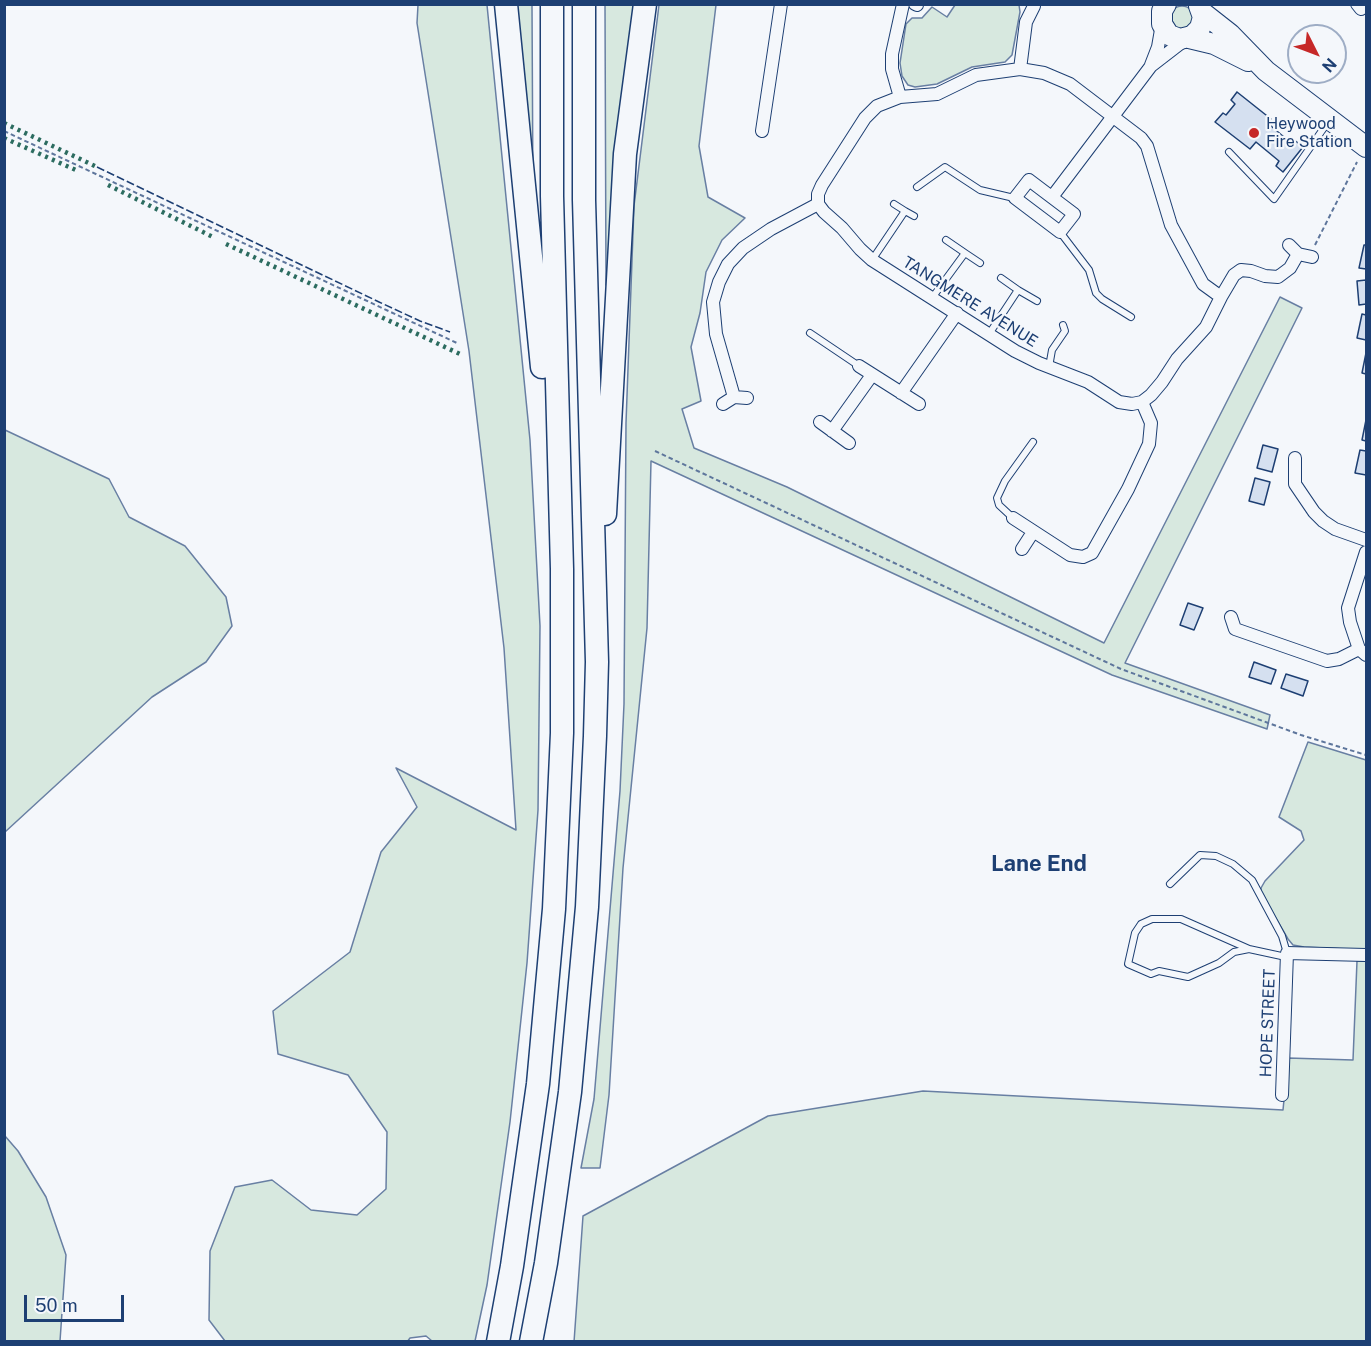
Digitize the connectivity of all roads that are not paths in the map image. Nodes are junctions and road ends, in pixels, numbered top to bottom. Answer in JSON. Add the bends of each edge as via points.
{"nodes":[{"id":1,"x":506,"y":4,"type":"edge"},
{"id":2,"x":552,"y":4,"type":"edge"},
{"id":3,"x":584,"y":4,"type":"edge"},
{"id":4,"x":645,"y":4,"type":"edge"},
{"id":5,"x":780,"y":4,"type":"edge"},
{"id":6,"x":903,"y":4,"type":"edge"},
{"id":7,"x":1148,"y":4,"type":"edge"},
{"id":8,"x":1037,"y":7,"type":"edge"},
{"id":9,"x":1200,"y":8,"type":"edge"},
{"id":10,"x":1163,"y":17,"type":"edge"},
{"id":11,"x":1187,"y":38,"type":"junction"},
{"id":12,"x":1151,"y":66,"type":"junction"},
{"id":13,"x":1020,"y":69,"type":"junction"},
{"id":14,"x":1266,"y":70,"type":"junction"},
{"id":15,"x":900,"y":97,"type":"junction"},
{"id":16,"x":1112,"y":116,"type":"junction"},
{"id":17,"x":1330,"y":119,"type":"junction"},
{"id":18,"x":762,"y":130,"type":"dead end"},
{"id":19,"x":1366,"y":146,"type":"edge"},
{"id":20,"x":1229,"y":152,"type":"dead end"},
{"id":21,"x":917,"y":187,"type":"dead end"},
{"id":22,"x":1052,"y":196,"type":"junction"},
{"id":23,"x":1015,"y":198,"type":"junction"},
{"id":24,"x":819,"y":204,"type":"junction"},
{"id":25,"x":894,"y":204,"type":"dead end"},
{"id":26,"x":905,"y":211,"type":"junction"},
{"id":27,"x":914,"y":216,"type":"dead end"},
{"id":28,"x":1060,"y":232,"type":"junction"},
{"id":29,"x":946,"y":240,"type":"dead end"},
{"id":30,"x":1289,"y":245,"type":"dead end"},
{"id":31,"x":964,"y":253,"type":"junction"},
{"id":32,"x":1298,"y":254,"type":"junction"},
{"id":33,"x":1312,"y":257,"type":"road end"},
{"id":34,"x":872,"y":260,"type":"junction"},
{"id":35,"x":980,"y":263,"type":"dead end"},
{"id":36,"x":1001,"y":278,"type":"dead end"},
{"id":37,"x":1018,"y":290,"type":"junction"},
{"id":38,"x":1221,"y":297,"type":"junction"},
{"id":39,"x":932,"y":298,"type":"junction"},
{"id":40,"x":1037,"y":301,"type":"dead end"},
{"id":41,"x":957,"y":313,"type":"junction"},
{"id":42,"x":1131,"y":317,"type":"dead end"},
{"id":43,"x":1064,"y":326,"type":"dead end"},
{"id":44,"x":810,"y":333,"type":"dead end"},
{"id":45,"x":989,"y":334,"type":"junction"},
{"id":46,"x":859,"y":366,"type":"joint"},
{"id":47,"x":1049,"y":367,"type":"junction"},
{"id":48,"x":872,"y":375,"type":"junction"},
{"id":49,"x":901,"y":393,"type":"junction"},
{"id":50,"x":747,"y":398,"type":"dead end"},
{"id":51,"x":1142,"y":402,"type":"junction"},
{"id":52,"x":919,"y":404,"type":"dead end"},
{"id":53,"x":820,"y":422,"type":"dead end"},
{"id":54,"x":832,"y":431,"type":"junction"},
{"id":55,"x":1033,"y":442,"type":"dead end"},
{"id":56,"x":849,"y":443,"type":"dead end"},
{"id":57,"x":1295,"y":458,"type":"dead end"},
{"id":58,"x":1013,"y":518,"type":"joint"},
{"id":59,"x":1034,"y":532,"type":"junction"},
{"id":60,"x":1366,"y":540,"type":"edge"},
{"id":61,"x":1022,"y":549,"type":"dead end"},
{"id":62,"x":1366,"y":552,"type":"edge"},
{"id":63,"x":562,"y":568,"type":"junction"},
{"id":64,"x":1231,"y":618,"type":"dead end"},
{"id":65,"x":1363,"y":652,"type":"edge"},
{"id":66,"x":597,"y":662,"type":"junction"},
{"id":67,"x":1170,"y":884,"type":"dead end"},
{"id":68,"x":1249,"y":949,"type":"junction"},
{"id":69,"x":1287,"y":955,"type":"junction"},
{"id":70,"x":1366,"y":955,"type":"edge"},
{"id":71,"x":1282,"y":1095,"type":"dead end"},
{"id":72,"x":498,"y":1341,"type":"edge"},
{"id":73,"x":531,"y":1341,"type":"edge"}],
"edges":[{"from":1,"to":63,"type":"highway"},
{"from":2,"to":63,"type":"highway","via":[[552,196]]},
{"from":3,"to":66,"type":"highway","via":[[586,332]]},
{"from":4,"to":66,"type":"highway","via":[[625,154]]},
{"from":5,"to":18,"type":"street"},
{"from":6,"to":15,"type":"street","via":[[891,62]]},
{"from":7,"to":10,"type":"main road"},
{"from":8,"to":13,"type":"street","via":[[1026,22]]},
{"from":9,"to":11,"type":"main road","via":[[1200,28]]},
{"from":9,"to":14,"type":"main road"},
{"from":10,"to":11,"type":"main road","via":[[1172,37]]},
{"from":10,"to":12,"type":"street"},
{"from":11,"to":12,"type":"street"},
{"from":11,"to":14,"type":"main road","via":[[1214,44]]},
{"from":12,"to":16,"type":"street"},
{"from":13,"to":15,"type":"street","via":[[976,75],[937,94]]},
{"from":13,"to":16,"type":"street","via":[[1044,73],[1070,84]]},
{"from":14,"to":17,"type":"main road"},
{"from":15,"to":24,"type":"street","via":[[877,106],[865,118],[819,189]]},
{"from":16,"to":22,"type":"street"},
{"from":16,"to":38,"type":"street","via":[[1147,146],[1171,225],[1203,284]]},
{"from":17,"to":19,"type":"main road"},
{"from":17,"to":20,"type":"lane","via":[[1274,199]]},
{"from":21,"to":23,"type":"lane","via":[[945,167],[980,190]]},
{"from":22,"to":23,"type":"street","via":[[1029,180]]},
{"from":22,"to":28,"type":"street","via":[[1074,214]]},
{"from":23,"to":28,"type":"street"},
{"from":24,"to":34,"type":"street","name":"TANGMERE AVENUE"},
{"from":24,"to":50,"type":"street","via":[[743,248],[728,264],[719,282],[713,302],[728,401]]},
{"from":25,"to":26,"type":"lane"},
{"from":26,"to":27,"type":"lane"},
{"from":26,"to":34,"type":"lane"},
{"from":28,"to":42,"type":"lane","via":[[1089,270],[1096,293]]},
{"from":29,"to":31,"type":"lane"},
{"from":30,"to":32,"type":"street"},
{"from":31,"to":35,"type":"lane"},
{"from":31,"to":39,"type":"lane"},
{"from":32,"to":33,"type":"street"},
{"from":32,"to":38,"type":"street","via":[[1290,268],[1278,277],[1241,270]]},
{"from":34,"to":39,"type":"street","name":"TANGMERE AVENUE"},
{"from":36,"to":37,"type":"lane"},
{"from":37,"to":40,"type":"lane"},
{"from":37,"to":45,"type":"lane"},
{"from":38,"to":51,"type":"street","via":[[1206,327]]},
{"from":39,"to":41,"type":"street","name":"TANGMERE AVENUE"},
{"from":41,"to":45,"type":"street","name":"TANGMERE AVENUE"},
{"from":41,"to":49,"type":"street"},
{"from":43,"to":47,"type":"lane","via":[[1065,331],[1052,350]]},
{"from":44,"to":46,"type":"lane"},
{"from":45,"to":47,"type":"street","name":"TANGMERE AVENUE"},
{"from":46,"to":48,"type":"street"},
{"from":47,"to":51,"type":"street","name":"TANGMERE AVENUE","via":[[1088,382],[1119,402]]},
{"from":48,"to":49,"type":"street"},
{"from":48,"to":54,"type":"street"},
{"from":49,"to":52,"type":"street"},
{"from":51,"to":59,"type":"street","via":[[1151,423],[1149,444],[1095,549],[1088,556],[1074,557]]},
{"from":53,"to":54,"type":"street"},
{"from":54,"to":56,"type":"street"},
{"from":55,"to":58,"type":"lane","via":[[1005,481],[998,498],[999,505]]},
{"from":57,"to":60,"type":"street","via":[[1295,484],[1314,512],[1335,529]]},
{"from":58,"to":59,"type":"street"},
{"from":59,"to":61,"type":"street"},
{"from":62,"to":65,"type":"street","via":[[1348,608]]},
{"from":63,"to":72,"type":"highway","via":[[562,732],[554,909],[538,1084]]},
{"from":64,"to":65,"type":"street","via":[[1235,629],[1327,662]]},
{"from":66,"to":73,"type":"highway","via":[[587,907],[570,1092]]},
{"from":67,"to":69,"type":"lane","via":[[1200,855],[1216,856],[1233,864],[1252,880],[1282,936]]},
{"from":68,"to":68,"type":"lane","via":[[1234,952],[1188,977],[1159,971],[1151,974],[1128,964],[1135,933],[1141,924],[1152,919],[1181,919]]},
{"from":68,"to":69,"type":"lane"},
{"from":69,"to":70,"type":"street"},
{"from":69,"to":71,"type":"street","name":"HOPE STREET"}]}
